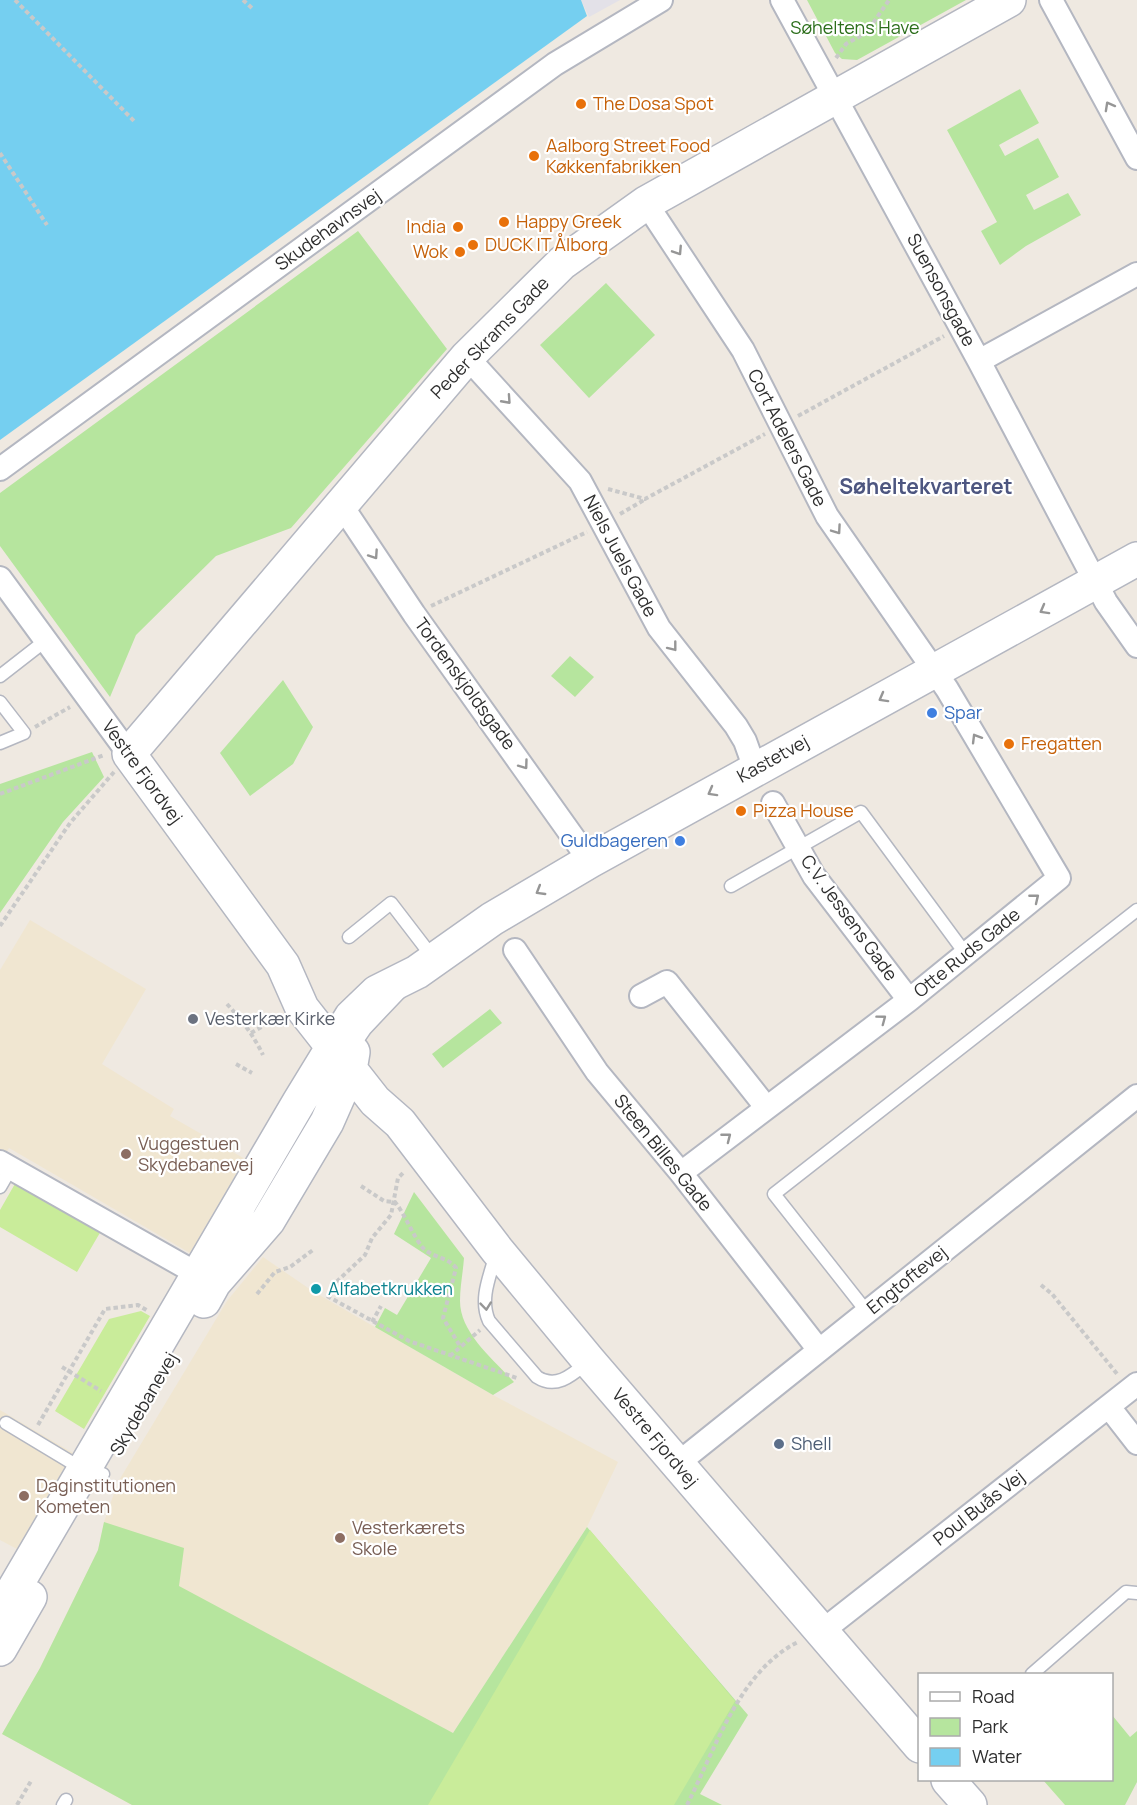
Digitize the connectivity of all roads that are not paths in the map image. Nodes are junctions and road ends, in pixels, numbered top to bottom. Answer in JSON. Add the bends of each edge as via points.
{"nodes":[{"id":1,"x":661,"y":0,"type":"edge"},
{"id":2,"x":782,"y":0,"type":"edge"},
{"id":3,"x":1009,"y":0,"type":"edge"},
{"id":4,"x":1051,"y":0,"type":"edge"},
{"id":5,"x":829,"y":83,"type":"junction"},
{"id":6,"x":1137,"y":158,"type":"edge"},
{"id":7,"x":646,"y":202,"type":"junction"},
{"id":8,"x":1137,"y":274,"type":"edge"},
{"id":9,"x":467,"y":357,"type":"junction"},
{"id":10,"x":979,"y":361,"type":"junction"},
{"id":11,"x":0,"y":469,"type":"edge"},
{"id":12,"x":342,"y":506,"type":"junction"},
{"id":13,"x":1137,"y":559,"type":"edge"},
{"id":14,"x":0,"y":578,"type":"edge"},
{"id":15,"x":1095,"y":582,"type":"junction"},
{"id":16,"x":45,"y":640,"type":"junction"},
{"id":17,"x":1137,"y":646,"type":"edge"},
{"id":18,"x":934,"y":670,"type":"junction"},
{"id":19,"x":0,"y":676,"type":"edge"},
{"id":20,"x":0,"y":702,"type":"edge"},
{"id":21,"x":0,"y":743,"type":"edge"},
{"id":22,"x":126,"y":751,"type":"junction"},
{"id":23,"x":755,"y":769,"type":"junction"},
{"id":24,"x":773,"y":803,"type":"dead end"},
{"id":25,"x":798,"y":848,"type":"junction"},
{"id":26,"x":590,"y":861,"type":"junction"},
{"id":27,"x":731,"y":886,"type":"dead end"},
{"id":28,"x":1137,"y":910,"type":"edge"},
{"id":29,"x":349,"y":936,"type":"dead end"},
{"id":30,"x":515,"y":950,"type":"dead end"},
{"id":31,"x":965,"y":953,"type":"junction"},
{"id":32,"x":426,"y":966,"type":"junction"},
{"id":33,"x":641,"y":996,"type":"dead end"},
{"id":34,"x":909,"y":1000,"type":"junction"},
{"id":35,"x":344,"y":1051,"type":"junction"},
{"id":36,"x":326,"y":1093,"type":"dead end"},
{"id":37,"x":1137,"y":1096,"type":"edge"},
{"id":38,"x":766,"y":1107,"type":"junction"},
{"id":39,"x":4,"y":1172,"type":"edge"},
{"id":40,"x":681,"y":1173,"type":"junction"},
{"id":41,"x":249,"y":1223,"type":"dead end"},
{"id":42,"x":497,"y":1250,"type":"junction"},
{"id":43,"x":206,"y":1279,"type":"junction"},
{"id":44,"x":867,"y":1312,"type":"junction"},
{"id":45,"x":819,"y":1350,"type":"junction"},
{"id":46,"x":589,"y":1361,"type":"junction"},
{"id":47,"x":1134,"y":1387,"type":"edge"},
{"id":48,"x":1109,"y":1407,"type":"junction"},
{"id":49,"x":6,"y":1423,"type":"dead end"},
{"id":50,"x":1137,"y":1443,"type":"edge"},
{"id":51,"x":677,"y":1464,"type":"junction"},
{"id":52,"x":93,"y":1472,"type":"junction"},
{"id":53,"x":1137,"y":1593,"type":"edge"},
{"id":54,"x":0,"y":1613,"type":"edge"},
{"id":55,"x":821,"y":1632,"type":"junction"},
{"id":56,"x":0,"y":1649,"type":"edge"},
{"id":57,"x":1033,"y":1673,"type":"edge"},
{"id":58,"x":918,"y":1744,"type":"edge"},
{"id":59,"x":950,"y":1781,"type":"edge"},
{"id":60,"x":970,"y":1805,"type":"edge"}],
"edges":[{"from":1,"to":11,"type":"street","name":"Skudehavnsvej","via":[[555,63]]},
{"from":2,"to":5,"type":"street","name":"Suensonsgade"},
{"from":3,"to":5,"type":"street","name":"Peder Skrams Gade"},
{"from":6,"to":4,"type":"street","one_way":true},
{"from":5,"to":7,"type":"street","name":"Peder Skrams Gade"},
{"from":5,"to":10,"type":"street","name":"Suensonsgade"},
{"from":7,"to":9,"type":"street","name":"Peder Skrams Gade","via":[[562,263]]},
{"from":7,"to":18,"type":"street","name":"Cort Adelers Gade","one_way":true,"via":[[743,350],[827,516]]},
{"from":8,"to":10,"type":"street"},
{"from":9,"to":12,"type":"street","name":"Peder Skrams Gade"},
{"from":9,"to":23,"type":"street","name":"Niels Juels Gade","one_way":true,"via":[[580,481],[658,628],[736,726]]},
{"from":10,"to":15,"type":"street","name":"Suensonsgade"},
{"from":12,"to":22,"type":"street","name":"Peder Skrams Gade"},
{"from":12,"to":26,"type":"street","name":"Tordenskjoldsgade","one_way":true},
{"from":13,"to":15,"type":"street","name":"Kastetvej"},
{"from":14,"to":16,"type":"street","name":"Vestre Fjordvej"},
{"from":15,"to":17,"type":"street","name":"Suensonsgade"},
{"from":15,"to":18,"type":"street","name":"Kastetvej","one_way":true},
{"from":16,"to":19,"type":"lane"},
{"from":16,"to":22,"type":"street","name":"Vestre Fjordvej"},
{"from":18,"to":23,"type":"street","name":"Kastetvej","one_way":true},
{"from":31,"to":18,"type":"street","name":"Otte Ruds Gade","one_way":true,"via":[[1059,878]]},
{"from":20,"to":21,"type":"lane","via":[[24,733]]},
{"from":22,"to":35,"type":"street","name":"Vestre Fjordvej","via":[[283,965],[311,990]]},
{"from":23,"to":26,"type":"street","name":"Kastetvej","one_way":true},
{"from":24,"to":25,"type":"street","name":"C.V. Jessens Gade"},
{"from":25,"to":27,"type":"lane"},
{"from":25,"to":31,"type":"lane","via":[[861,812]]},
{"from":25,"to":34,"type":"street","name":"C.V. Jessens Gade","via":[[814,876]]},
{"from":26,"to":32,"type":"street","name":"Kastetvej","one_way":true,"via":[[492,919]]},
{"from":28,"to":44,"type":"lane","via":[[774,1194]]},
{"from":29,"to":32,"type":"lane","via":[[391,903]]},
{"from":30,"to":40,"type":"street","name":"Steen Billes Gade","via":[[597,1072]]},
{"from":31,"to":34,"type":"street","name":"Otte Ruds Gade"},
{"from":32,"to":35,"type":"street","name":"Kastetvej","via":[[377,993],[351,1017]]},
{"from":33,"to":38,"type":"street","via":[[667,982]]},
{"from":38,"to":34,"type":"street","name":"Otte Ruds Gade","one_way":true},
{"from":35,"to":36,"type":"lane"},
{"from":35,"to":42,"type":"street","name":"Vestre Fjordvej","via":[[375,1101],[400,1123]]},
{"from":35,"to":43,"type":"street","name":"Skydebanevej","via":[[336,1107],[268,1221]]},
{"from":37,"to":44,"type":"street","name":"Engtoftevej"},
{"from":40,"to":38,"type":"street","name":"Otte Ruds Gade","one_way":true},
{"from":39,"to":43,"type":"street"},
{"from":40,"to":45,"type":"street","name":"Steen Billes Gade"},
{"from":41,"to":43,"type":"lane"},
{"from":42,"to":46,"type":"street","name":"Vestre Fjordvej"},
{"from":42,"to":46,"type":"lane","one_way":true,"via":[[484,1300],[489,1321],[545,1382],[567,1379]]},
{"from":43,"to":52,"type":"street","name":"Skydebanevej"},
{"from":43,"to":52,"type":"street","name":"Skydebanevej","via":[[169,1324],[123,1403]]},
{"from":44,"to":45,"type":"street","name":"Engtoftevej"},
{"from":45,"to":51,"type":"street","name":"Engtoftevej"},
{"from":46,"to":51,"type":"street","name":"Vestre Fjordvej"},
{"from":47,"to":48,"type":"street","name":"Poul Buås Vej"},
{"from":48,"to":50,"type":"street"},
{"from":48,"to":55,"type":"street","name":"Poul Buås Vej"},
{"from":49,"to":52,"type":"lane"},
{"from":51,"to":55,"type":"street","name":"Vestre Fjordvej"},
{"from":52,"to":54,"type":"street","name":"Skydebanevej"},
{"from":52,"to":56,"type":"street","name":"Skydebanevej"},
{"from":53,"to":57,"type":"lane","via":[[1126,1592]]},
{"from":55,"to":58,"type":"street","name":"Vestre Fjordvej"},
{"from":59,"to":60,"type":"street"}]}
